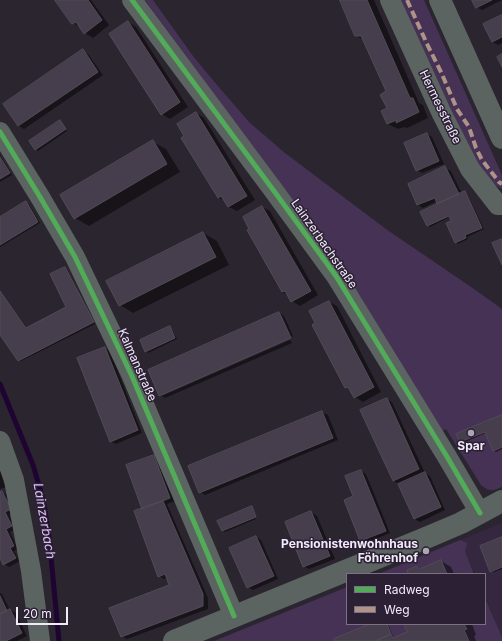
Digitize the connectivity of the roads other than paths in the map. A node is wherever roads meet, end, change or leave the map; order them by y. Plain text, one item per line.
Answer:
1 (132, 0) edge
2 (390, 0) edge
3 (440, 0) edge
4 (0, 132) edge
5 (502, 138) edge
6 (502, 205) edge
7 (0, 441) edge
8 (502, 501) edge
9 (480, 513) junction
10 (234, 616) junction
11 (40, 641) edge
12 (174, 641) edge

1 - 9 street, Lainzerbachstraße
2 - 6 street, Hermesstraße
3 - 5 street
4 - 10 street, Kalmanstraße
7 - 11 street
8 - 9 street
9 - 10 street
10 - 12 street

